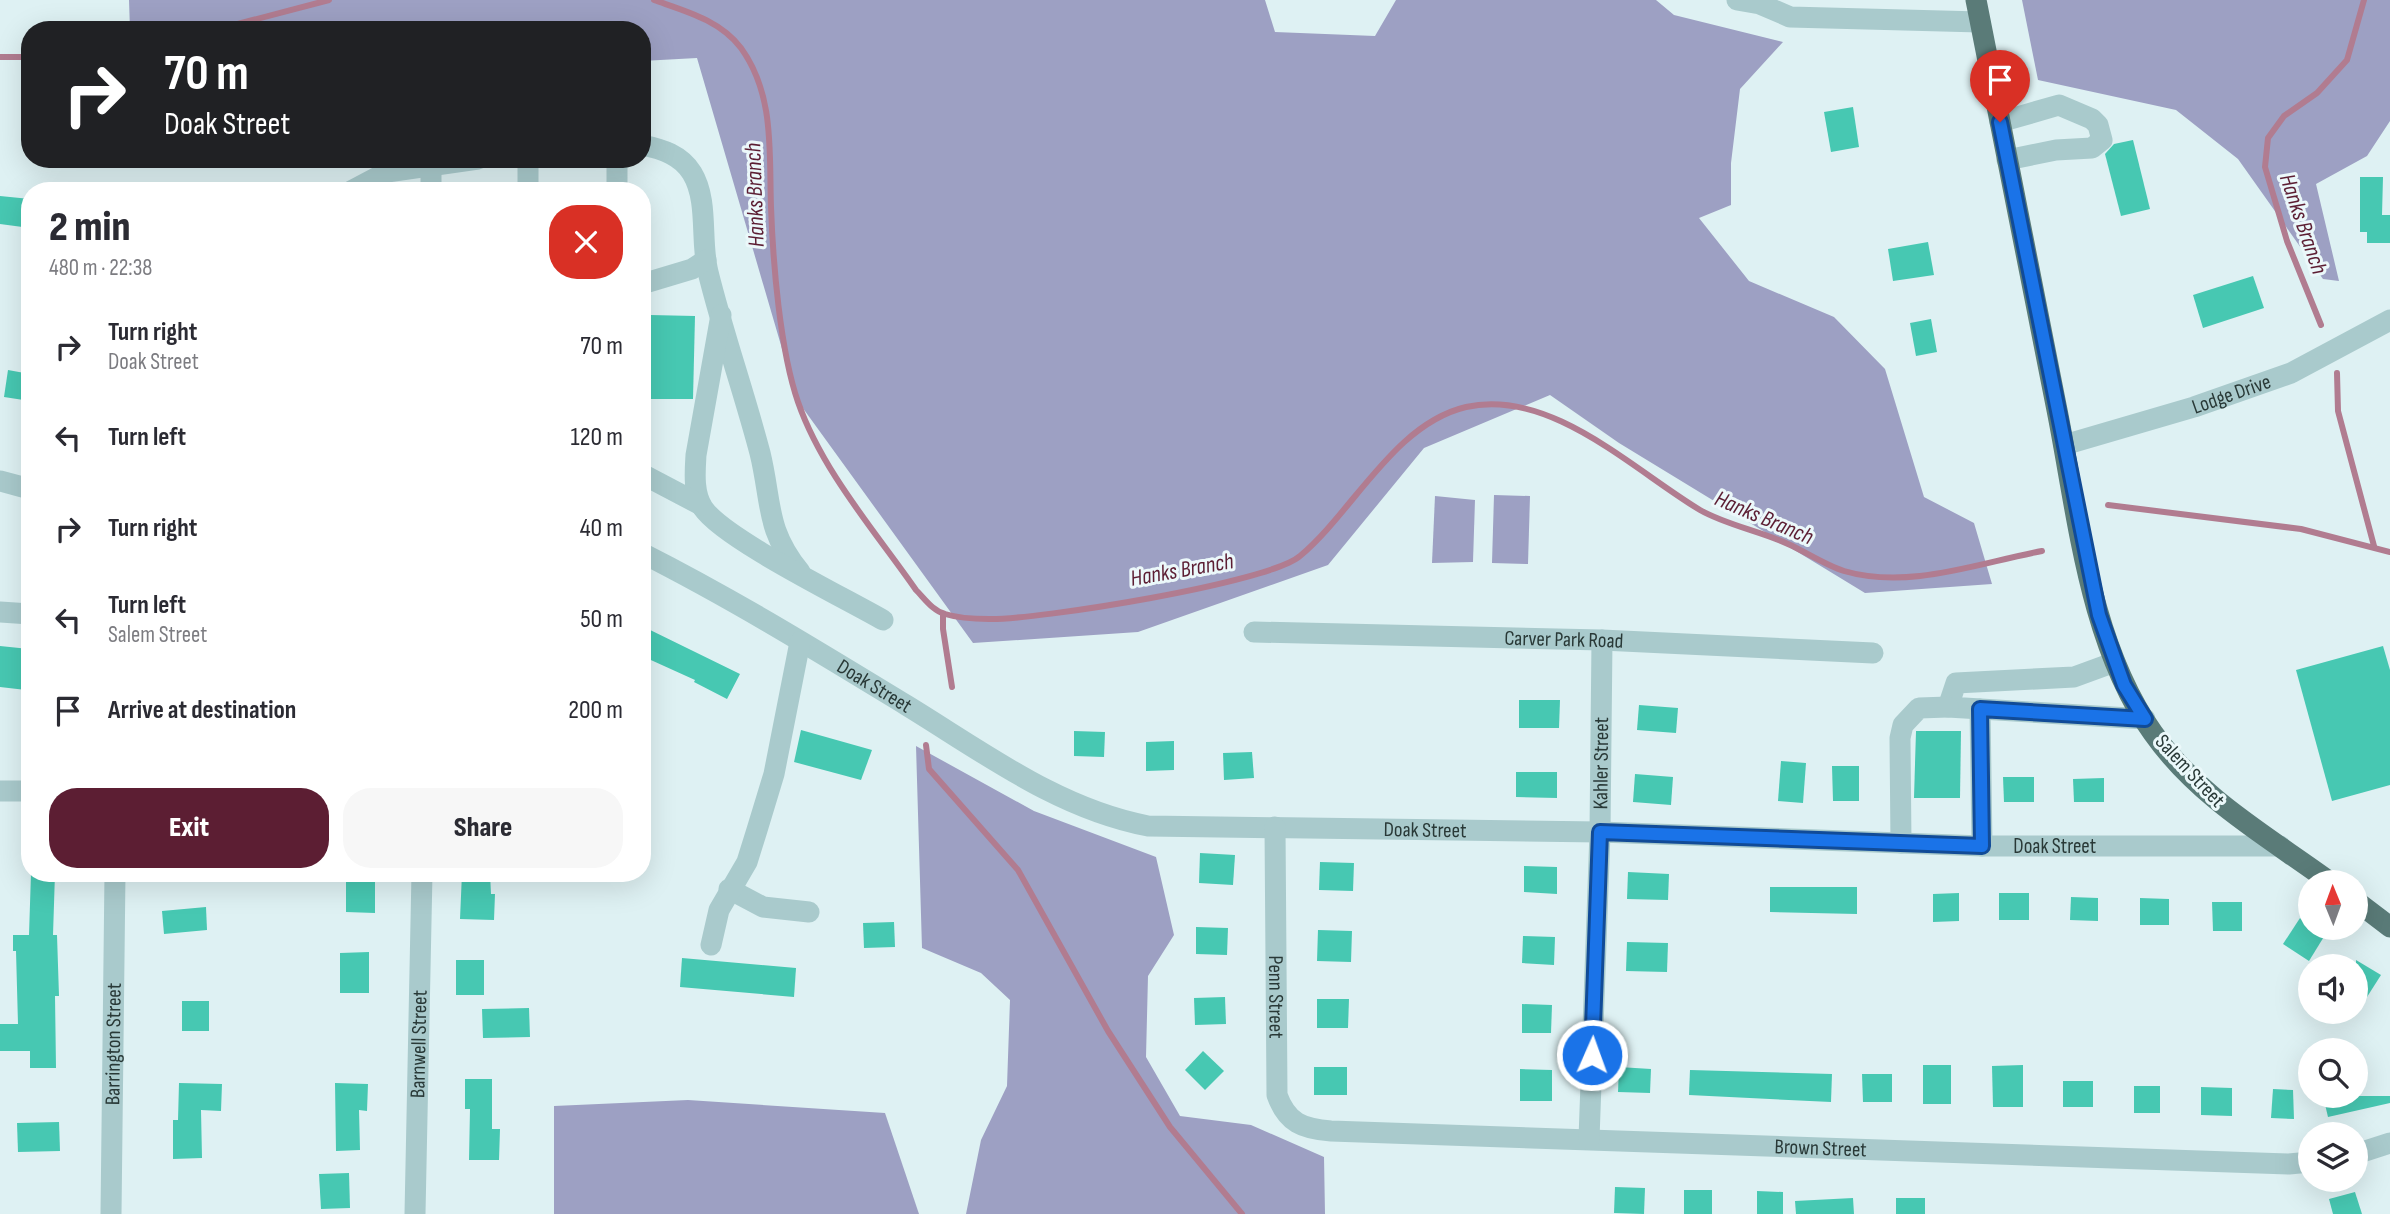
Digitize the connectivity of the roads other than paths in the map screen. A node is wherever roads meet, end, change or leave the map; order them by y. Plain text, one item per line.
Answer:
1 (1737, 0) edge
2 (1976, 0) edge
3 (1759, 2) edge
4 (1980, 22) junction
5 (2000, 122) junction
6 (651, 148) edge
7 (2007, 160) junction
8 (412, 168) edge
9 (368, 182) edge
10 (706, 260) junction
11 (651, 281) edge
12 (721, 313) junction
13 (2390, 320) edge
14 (2064, 445) junction
15 (651, 479) edge
16 (0, 481) edge
17 (21, 487) edge
18 (701, 505) junction
19 (651, 558) edge
20 (800, 572) junction
21 (0, 612) edge
22 (21, 613) edge
23 (883, 620) dead end
24 (1254, 632) dead end
25 (1602, 640) junction
26 (800, 642) junction
27 (1873, 653) dead end
28 (2115, 662) junction
29 (1948, 708) junction
30 (1983, 709) junction
31 (2145, 719) junction
32 (0, 791) edge
33 (21, 791) edge
34 (1275, 827) junction
35 (1600, 832) junction
36 (1901, 843) junction
37 (1982, 846) junction
38 (2280, 846) junction
39 (2313, 870) edge
40 (115, 882) edge
41 (422, 882) edge
42 (729, 889) junction
43 (2368, 910) edge
44 (809, 912) dead end
45 (2390, 927) edge
46 (711, 945) dead end
47 (1331, 1131) joint
48 (1589, 1139) junction
49 (2390, 1143) edge
50 (2368, 1150) edge
51 (2298, 1163) edge
52 (111, 1214) edge
53 (415, 1214) edge

1 - 3 street
2 - 4 main road, Salem Street
3 - 4 street
4 - 5 main road, Salem Street
5 - 7 main road, Salem Street
5 - 7 street
6 - 10 street
7 - 14 main road, Salem Street
8 - 9 street
10 - 11 street
10 - 12 street
12 - 18 street
12 - 20 street
13 - 14 street, Lodge Drive
14 - 28 main road, Salem Street
15 - 18 street
16 - 17 street
18 - 20 street
19 - 26 street, Doak Street
20 - 23 street
21 - 22 street
24 - 25 street, Carver Park Road
25 - 27 street, Carver Park Road
25 - 35 street, Kahler Street
26 - 34 street, Doak Street
26 - 42 street
28 - 29 street
28 - 31 main road, Salem Street
29 - 30 street
29 - 36 street
30 - 31 street
30 - 37 street
31 - 38 main road, Salem Street
32 - 33 street
34 - 35 street, Doak Street
34 - 47 street, Penn Street
35 - 36 street, Doak Street
35 - 48 street, Kahler Street
36 - 37 street, Doak Street
37 - 38 street, Doak Street
38 - 39 main road, Salem Street
40 - 52 street, Barrington Street
41 - 53 street, Barnwell Street
42 - 44 street
42 - 46 street
43 - 45 main road
47 - 48 street, Brown Street
48 - 51 street, Brown Street
49 - 50 street

